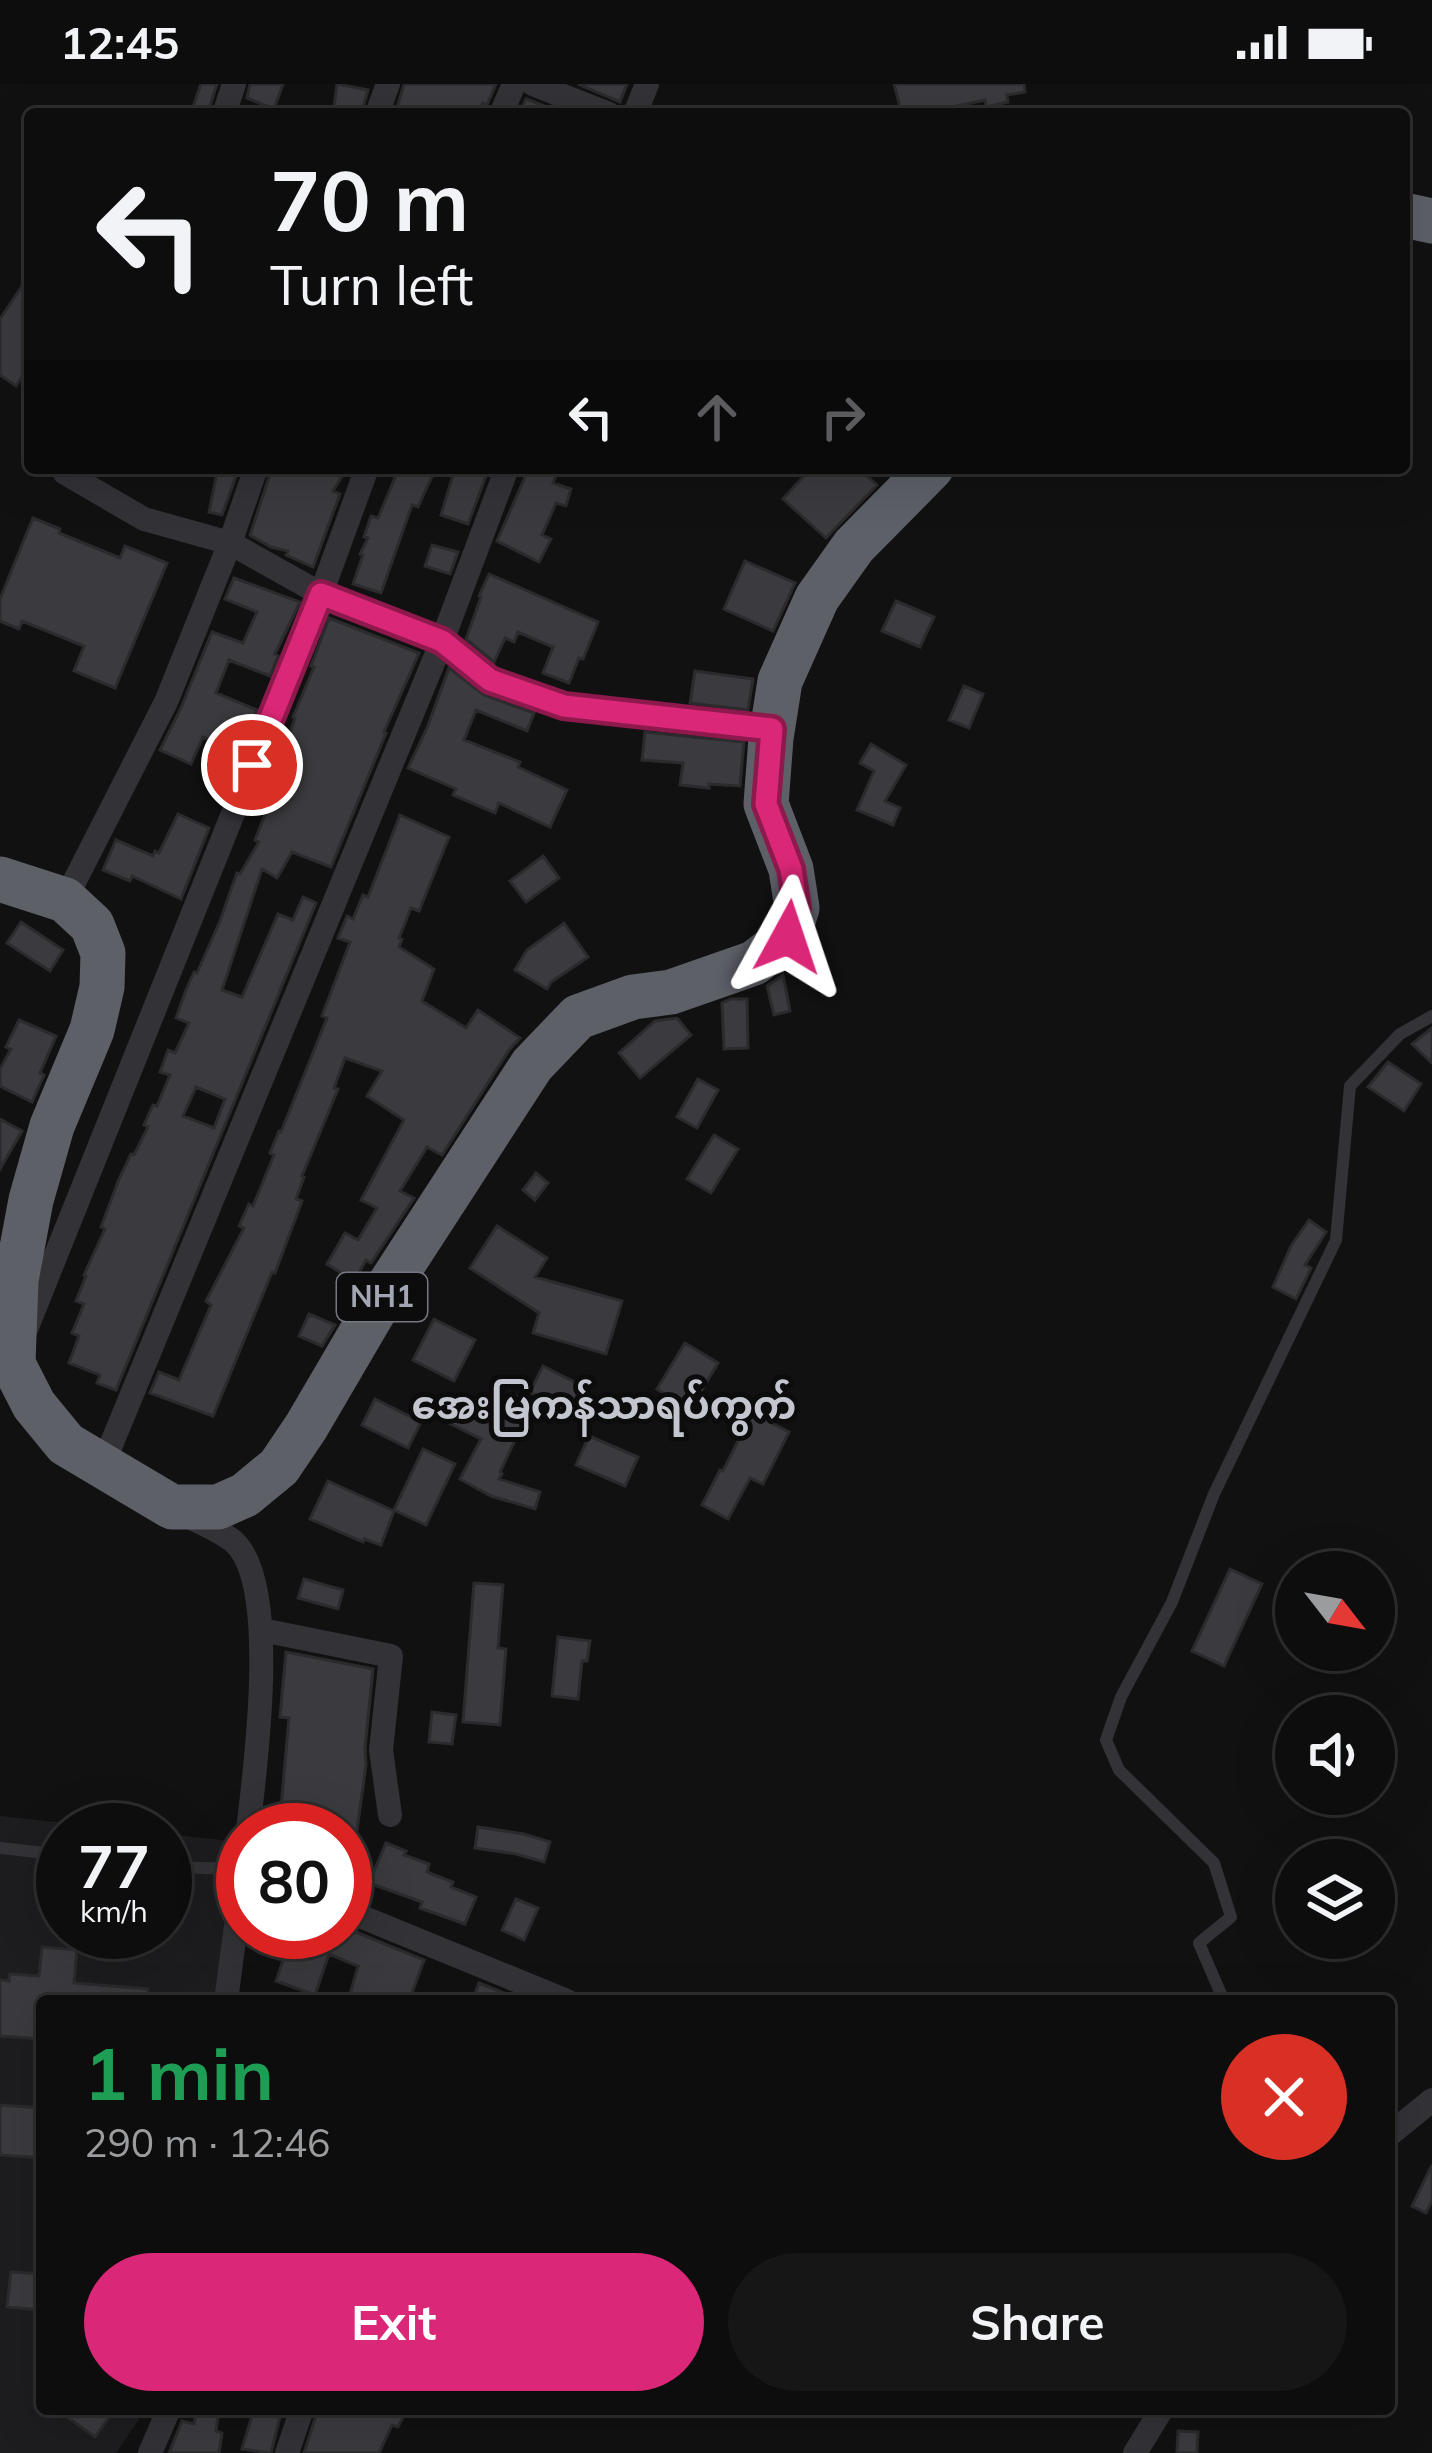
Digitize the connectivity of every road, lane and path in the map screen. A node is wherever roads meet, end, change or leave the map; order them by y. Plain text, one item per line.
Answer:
1 (532, 84) edge
2 (594, 108) edge
3 (67, 474) edge
4 (254, 474) edge
5 (365, 474) edge
6 (505, 474) edge
7 (925, 474) edge
8 (230, 543) junction
9 (321, 594) junction
10 (442, 641) junction
11 (772, 729) junction
12 (0, 879) edge
13 (65, 899) junction
14 (1432, 1016) edge
15 (6, 1373) edge
16 (102, 1467) junction
17 (172, 1507) junction
18 (262, 1630) junction
19 (250, 1803) edge
20 (390, 1815) dead end
21 (0, 1848) edge
22 (36, 1852) edge
23 (372, 1921) edge
24 (231, 1959) edge
25 (227, 1995) edge
26 (553, 1995) edge
27 (1221, 1995) edge
28 (1432, 2100) edge
29 (1395, 2129) edge
30 (166, 2415) edge
31 (300, 2415) edge
32 (1158, 2415) edge
33 (150, 2453) edge
34 (287, 2453) edge
35 (1136, 2453) edge

1 - 2 street
3 - 8 street
4 - 8 street
5 - 9 street
6 - 10 street
7 - 11 highway, NH1
8 - 9 street
8 - 13 street
9 - 10 street
9 - 15 street
10 - 11 street
10 - 16 street
11 - 17 highway, NH1
12 - 13 highway
13 - 15 highway
14 - 27 lane
15 - 16 highway
16 - 17 highway
17 - 18 street
18 - 19 street
18 - 20 street
21 - 22 lane
23 - 26 street
24 - 25 street
28 - 29 street
30 - 33 street
31 - 34 street
32 - 35 street

